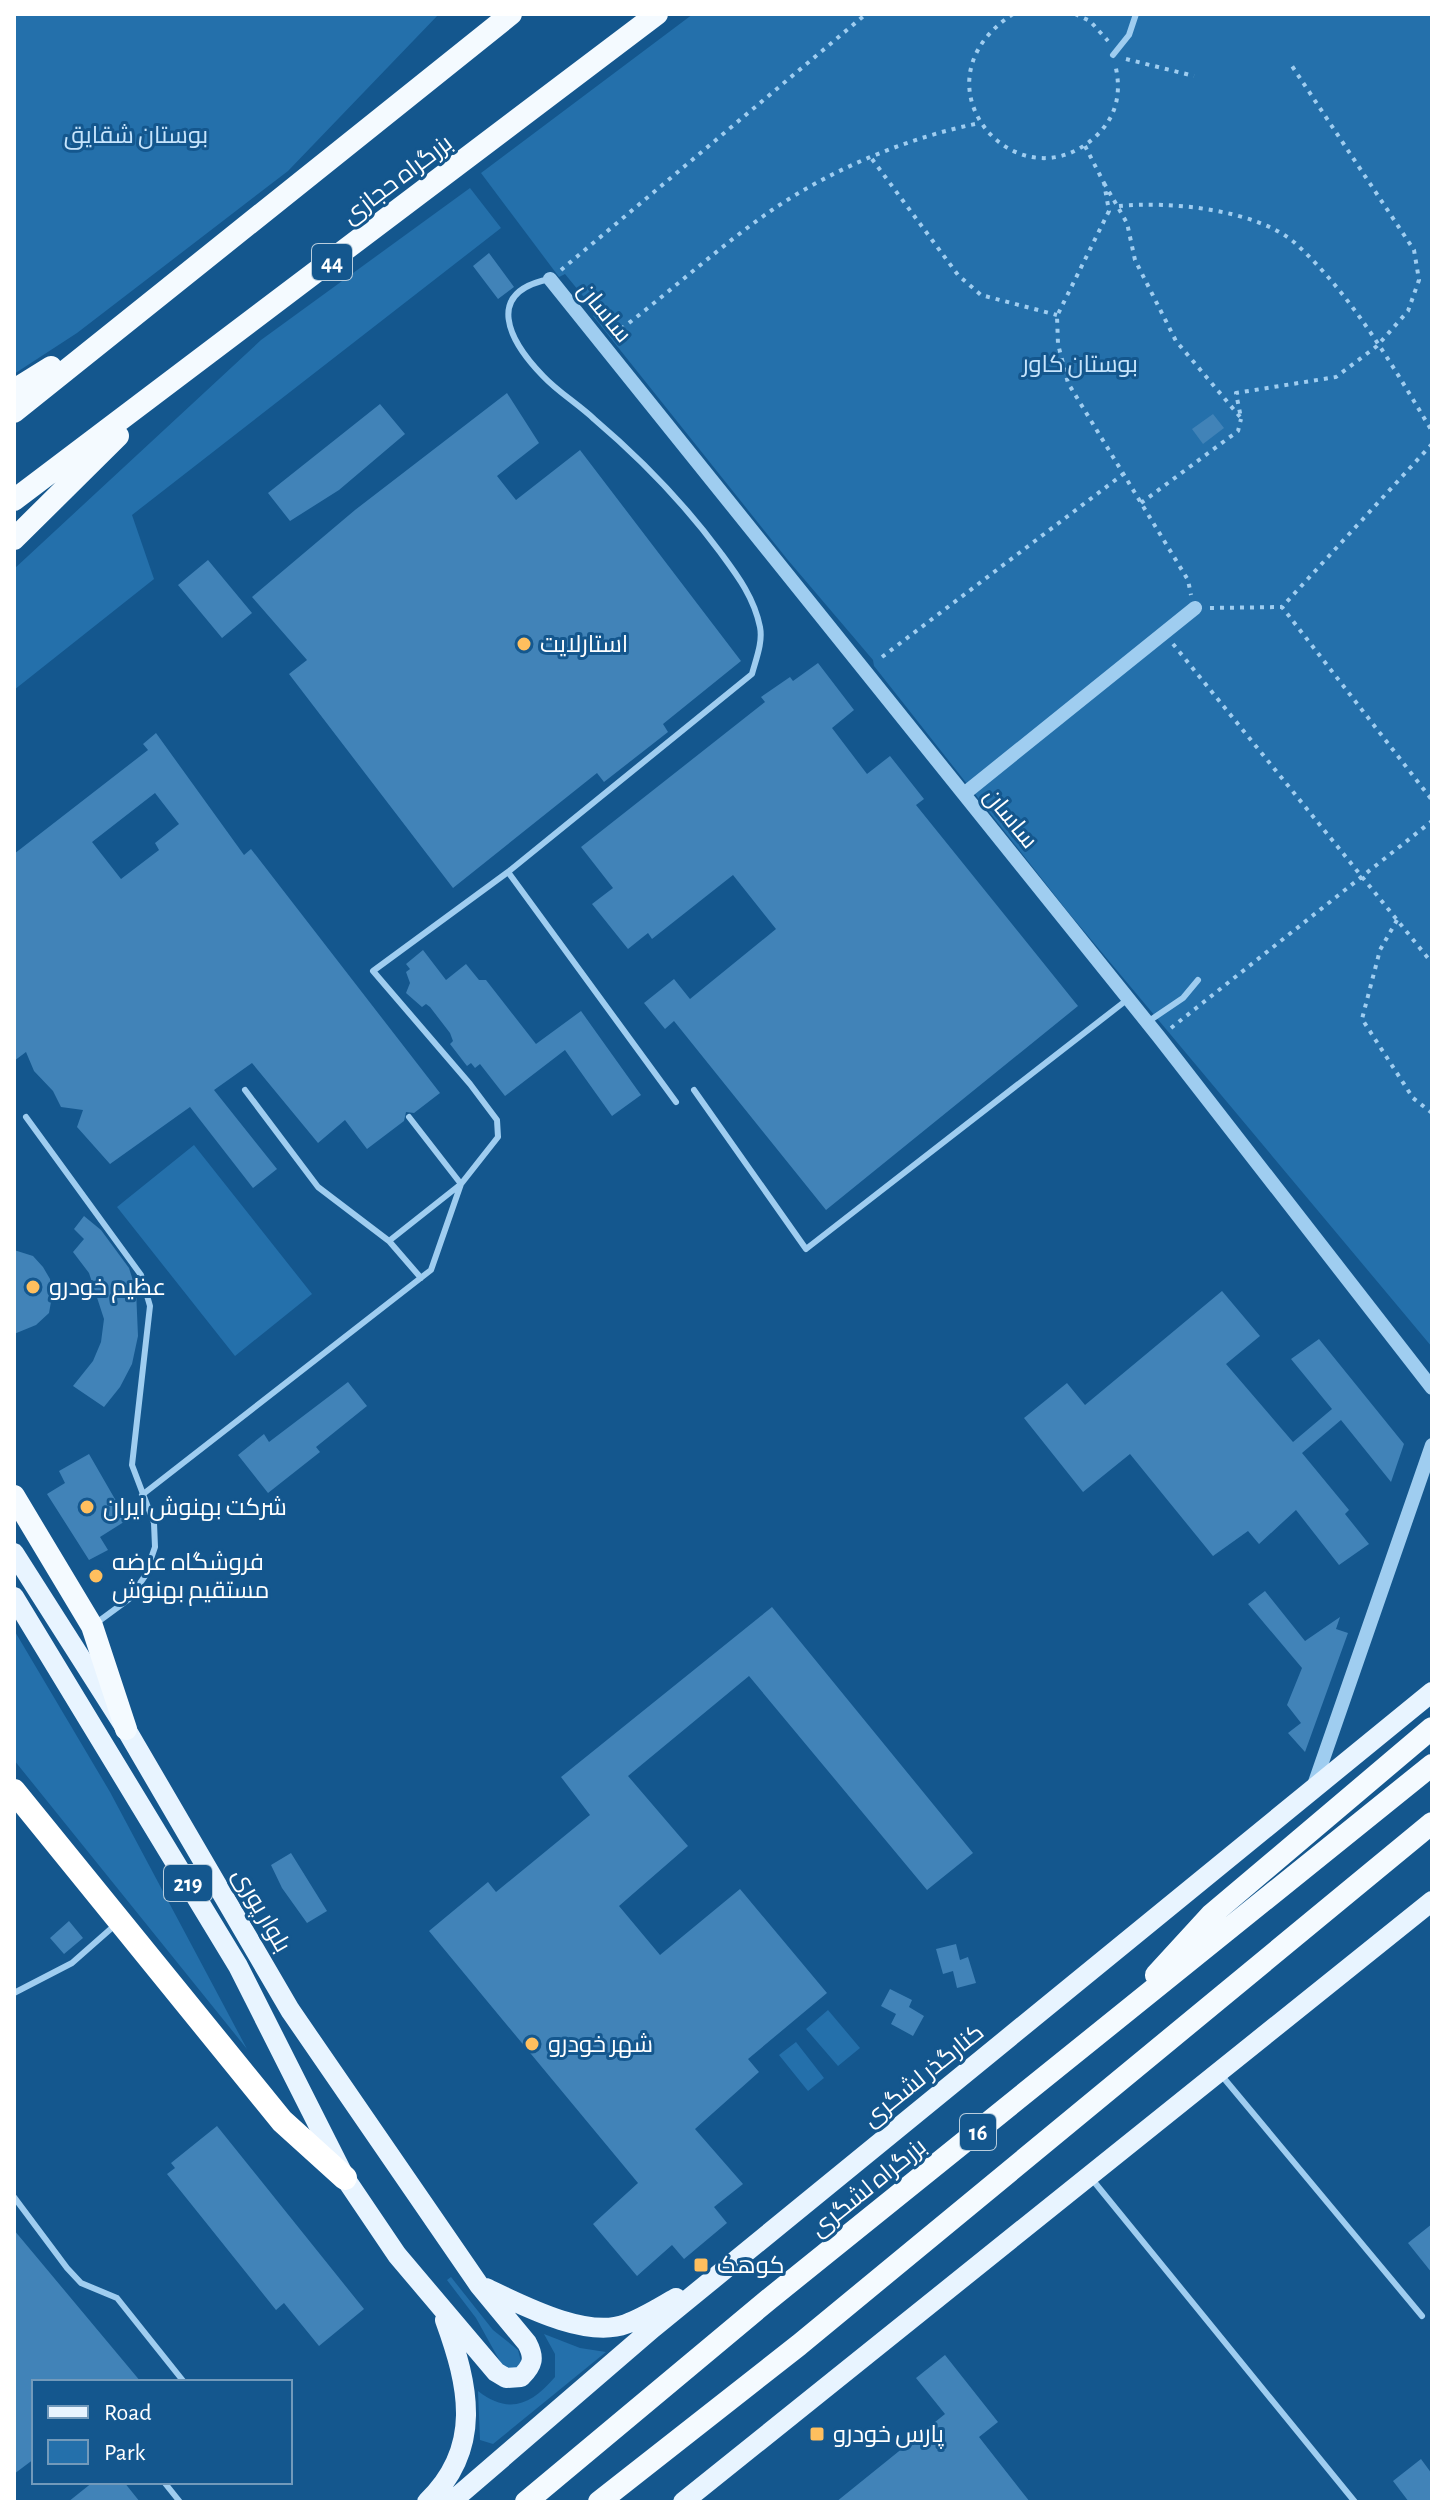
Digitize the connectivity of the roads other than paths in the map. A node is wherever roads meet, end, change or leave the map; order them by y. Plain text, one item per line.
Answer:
1 (511, 14) edge
2 (1136, 14) edge
3 (655, 17) edge
4 (1113, 55) road end
5 (550, 279) joint
6 (130, 317) junction
7 (168, 385) junction
8 (14, 390) edge
9 (14, 412) edge
10 (14, 500) edge
11 (14, 539) edge
12 (1195, 608) road end
13 (964, 794) junction
14 (508, 872) junction
15 (1198, 980) dead end
16 (1128, 999) junction
17 (1147, 1022) junction
18 (245, 1090) dead end
19 (694, 1090) dead end
20 (676, 1102) dead end
21 (26, 1117) dead end
22 (409, 1117) dead end
23 (461, 1184) junction
24 (389, 1241) junction
25 (421, 1278) junction
26 (1432, 1388) edge
27 (1432, 1445) edge
28 (142, 1495) junction
29 (14, 1496) edge
30 (14, 1553) edge
31 (14, 1597) edge
32 (92, 1626) junction
33 (1432, 1692) edge
34 (1432, 1728) edge
35 (126, 1729) junction
36 (1432, 1765) edge
37 (1312, 1790) junction
38 (14, 1791) edge
39 (1432, 1823) edge
40 (1432, 1901) edge
41 (120, 1921) junction
42 (14, 1993) edge
43 (1110, 2027) junction
44 (1219, 2073) junction
45 (345, 2178) junction
46 (1091, 2178) junction
47 (14, 2197) edge
48 (717, 2276) junction
49 (479, 2285) junction
50 (440, 2309) junction
51 (1422, 2316) dead end
52 (182, 2380) edge
53 (165, 2484) edge
54 (180, 2502) edge
55 (427, 2502) edge
56 (451, 2502) edge
57 (526, 2502) edge
58 (599, 2502) edge
59 (683, 2502) edge
60 (1355, 2502) edge

1 - 6 highway
2 - 4 lane
3 - 7 highway, بزرگراه حجازی / 44
5 - 13 street, ساسان
5 - 14 lane
6 - 8 highway
6 - 9 highway
7 - 10 highway, بزرگراه حجازی / 44
7 - 11 highway
12 - 13 street
13 - 16 street, ساسان
14 - 20 lane
14 - 23 lane
15 - 17 lane
16 - 17 street, ساسان
16 - 19 lane
17 - 26 street, ساسان
18 - 24 lane
21 - 28 lane
22 - 23 lane
23 - 24 lane
23 - 25 lane
24 - 25 lane
25 - 28 lane
27 - 37 street
28 - 32 lane
29 - 32 highway
30 - 35 main road, بلوار پوری / 219
31 - 45 main road, بلوار پوری / 219
32 - 35 highway
33 - 37 main road, کنارگذر لشگری
34 - 43 highway
35 - 49 main road, بلوار پوری / 219
36 - 43 highway, بزرگراه لشگری / 16
37 - 48 main road, کنارگذر لشگری
38 - 41 highway
39 - 58 highway, 16
40 - 44 main road
41 - 42 lane
41 - 45 highway
43 - 57 highway, بزرگراه لشگری / 16
44 - 46 main road
44 - 51 lane
45 - 50 main road, بلوار پوری / 219
46 - 59 main road
46 - 60 lane
47 - 52 lane
48 - 49 main road
48 - 56 main road, کنارگذر لشگری
49 - 50 main road, بلوار پوری
50 - 55 main road
53 - 54 lane

